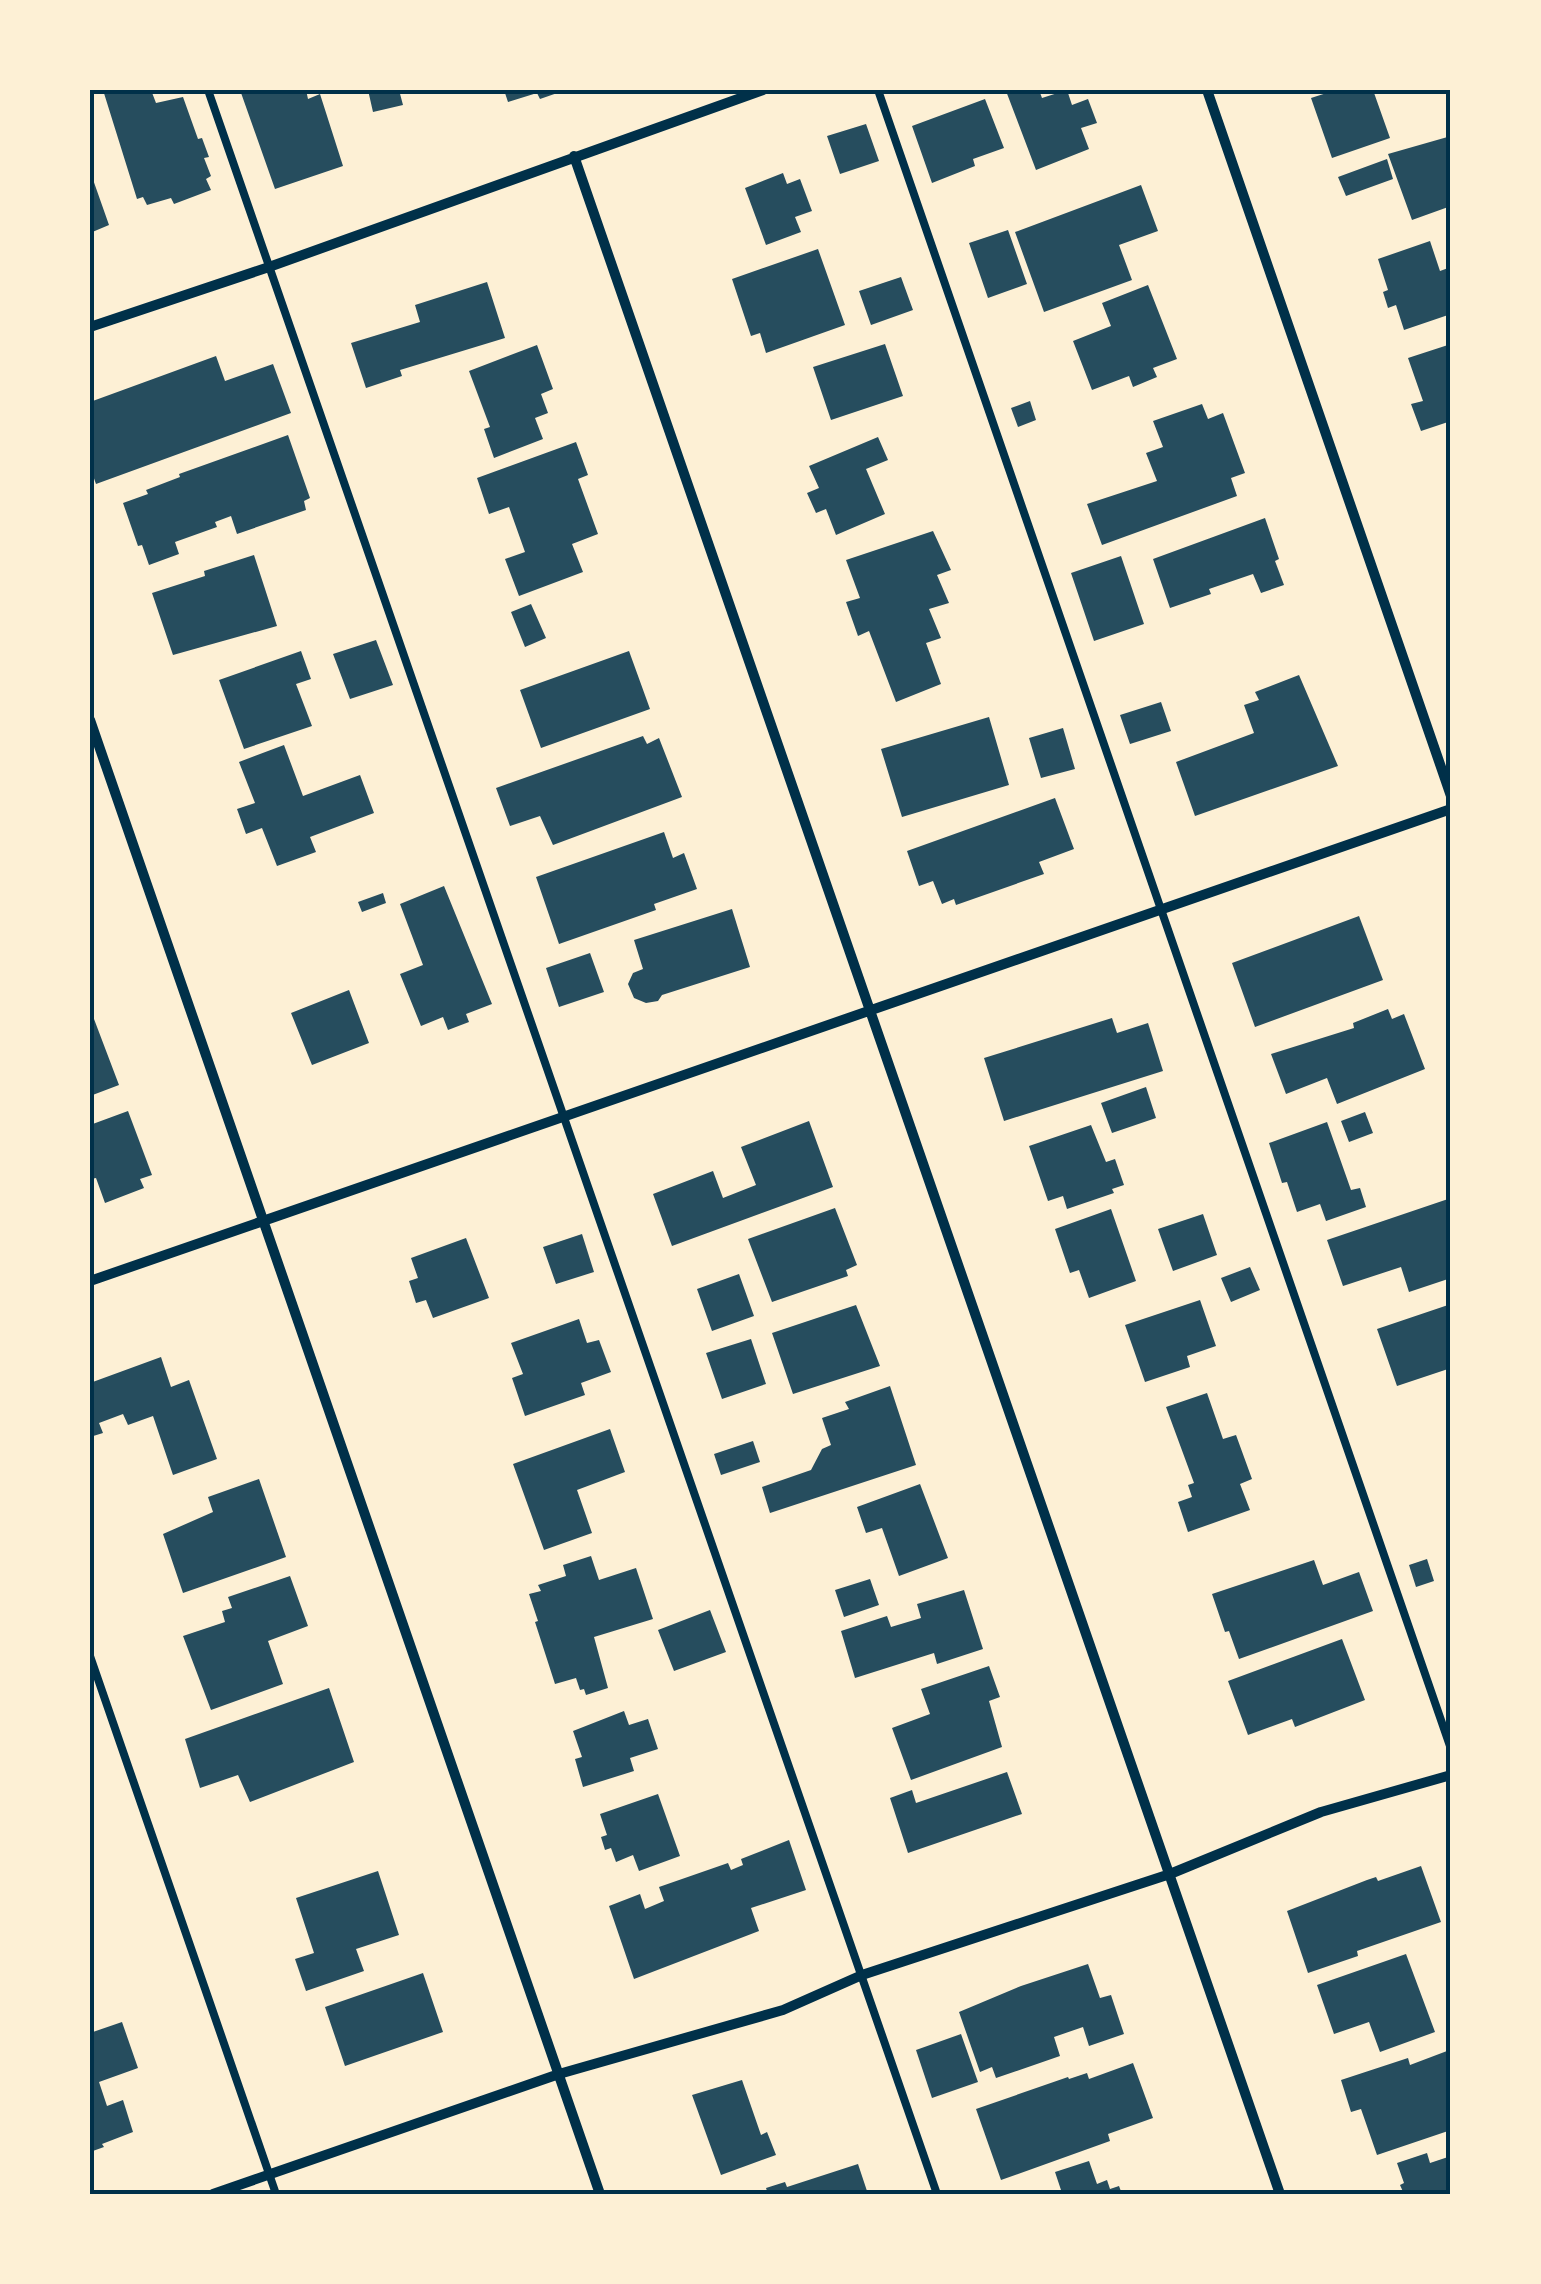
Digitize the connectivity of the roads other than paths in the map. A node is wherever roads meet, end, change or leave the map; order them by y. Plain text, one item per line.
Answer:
1 (208, 90) edge
2 (763, 90) edge
3 (878, 90) edge
4 (1207, 90) edge
5 (574, 156) junction
6 (269, 267) junction
7 (90, 327) edge
8 (90, 720) edge
9 (1451, 796) edge
10 (1451, 809) edge
11 (1162, 909) junction
12 (870, 1010) junction
13 (564, 1116) junction
14 (264, 1221) junction
15 (90, 1281) edge
16 (90, 1656) edge
17 (1451, 1749) edge
18 (1451, 1774) edge
19 (1170, 1874) junction
20 (862, 1975) junction
21 (559, 2074) junction
22 (269, 2174) junction
23 (213, 2194) edge
24 (276, 2194) edge
25 (600, 2194) edge
26 (937, 2194) edge
27 (1280, 2194) edge

1 - 6 lane
2 - 5 street
3 - 11 lane
4 - 9 street
5 - 6 street
5 - 12 street
6 - 7 street
6 - 13 lane
8 - 14 street
10 - 11 street
11 - 12 street
11 - 17 lane
12 - 13 street
12 - 19 street
13 - 14 street
13 - 20 lane
14 - 15 street
14 - 21 street
16 - 22 lane
18 - 19 street
19 - 20 street
19 - 27 street
20 - 21 street
20 - 26 lane
21 - 22 street
21 - 25 street
22 - 23 street
22 - 24 lane

